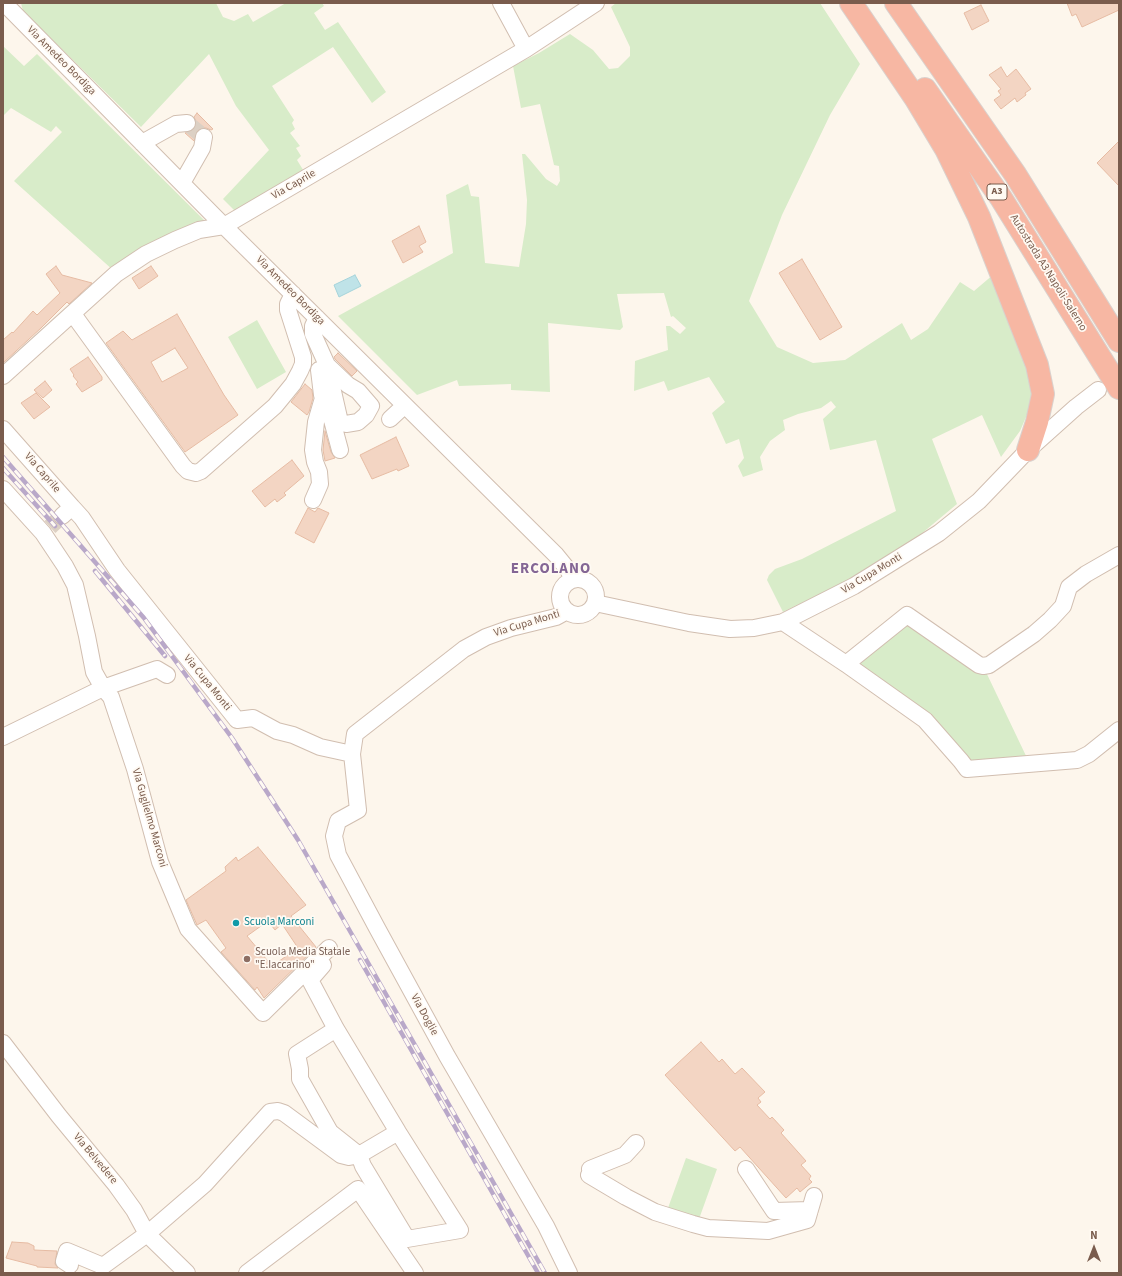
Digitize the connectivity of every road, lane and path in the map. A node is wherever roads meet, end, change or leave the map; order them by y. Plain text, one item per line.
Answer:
1 (502, 3) edge
2 (596, 3) edge
3 (851, 3) edge
4 (864, 3) edge
5 (896, 3) edge
6 (5, 5) edge
7 (526, 49) junction
8 (187, 123) dead end
9 (204, 137) dead end
10 (142, 143) junction
11 (182, 183) junction
12 (224, 226) junction
13 (296, 297) junction
14 (73, 314) junction
15 (317, 318) junction
16 (1119, 341) edge
17 (327, 364) dead end
18 (3, 376) edge
19 (1109, 389) edge
20 (323, 398) junction
21 (404, 406) junction
22 (390, 419) dead end
23 (3, 429) edge
24 (340, 450) dead end
25 (1028, 450) junction
26 (3, 489) edge
27 (313, 500) dead end
28 (67, 512) joint
29 (1119, 555) edge
30 (572, 580) junction
31 (595, 603) junction
32 (567, 611) junction
33 (783, 622) junction
34 (846, 664) junction
35 (167, 675) dead end
36 (103, 688) junction
37 (1119, 730) edge
38 (3, 737) edge
39 (352, 754) junction
40 (336, 1029) junction
41 (3, 1043) edge
42 (398, 1132) junction
43 (636, 1143) dead end
44 (359, 1155) junction
45 (746, 1169) dead end
46 (146, 1234) junction
47 (70, 1265) dead end
48 (187, 1273) edge
49 (248, 1273) edge
50 (415, 1273) edge
51 (569, 1273) edge

1 - 7 street
2 - 7 street, Via Caprile
3 - 25 highway
4 - 19 highway, Autostrada A3 Napoli-Salerno / A3
5 - 16 highway, A3
6 - 10 street, Via Amedeo Bordiga
7 - 12 street, Via Caprile
8 - 10 street
9 - 11 street
10 - 11 street, Via Amedeo Bordiga
11 - 12 street, Via Amedeo Bordiga
12 - 13 street, Via Amedeo Bordiga
12 - 14 street, Via Caprile
13 - 14 street
13 - 15 street, Via Amedeo Bordiga
13 - 20 street
14 - 18 street, Via Caprile
15 - 17 street
15 - 21 street, Via Amedeo Bordiga
19 - 25 street, Via Cupa Monti
20 - 24 street
20 - 27 street
21 - 22 street
21 - 30 street, Via Amedeo Bordiga
23 - 28 street, Via Caprile
25 - 33 street, Via Cupa Monti
26 - 36 street
28 - 39 street, Via Cupa Monti
29 - 34 street
30 - 31 street
30 - 32 street
31 - 32 street
31 - 33 street, Via Cupa Monti
32 - 39 street, Via Cupa Monti
33 - 34 street
34 - 37 street
35 - 36 street
36 - 38 street
36 - 40 street, Via Guglielmo Marconi
39 - 51 street, Via Doglie
40 - 42 street
40 - 44 street
41 - 46 street, Via Belvedere
42 - 44 street
42 - 44 street
43 - 45 street
44 - 46 street
46 - 47 street
46 - 48 street, Via Belvedere
49 - 50 street

